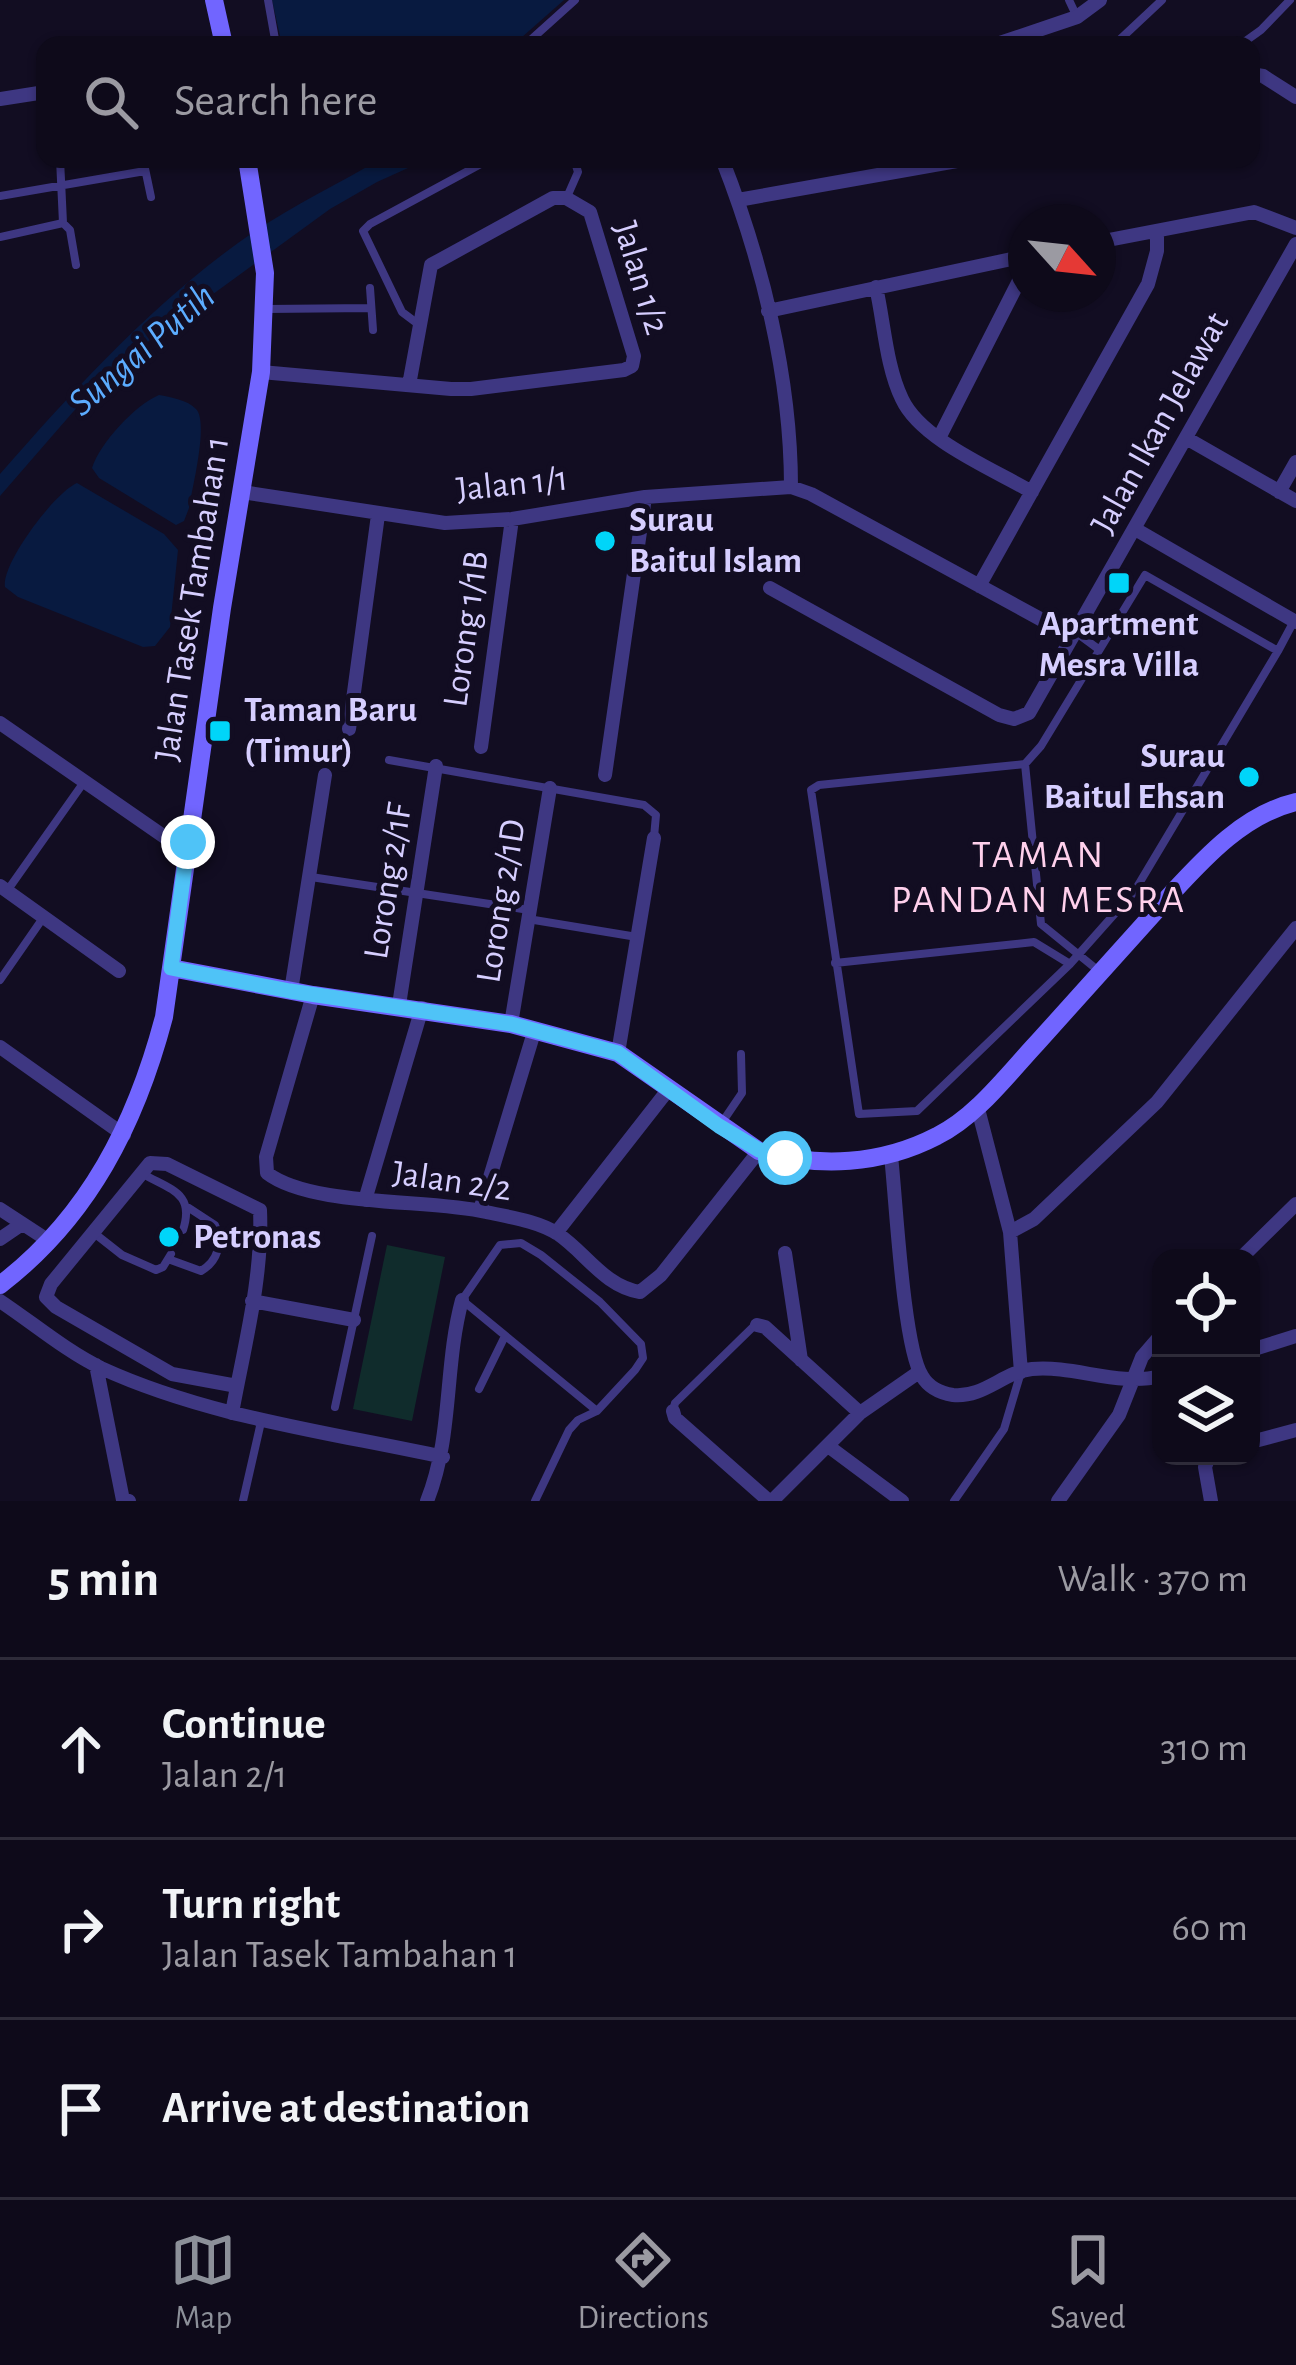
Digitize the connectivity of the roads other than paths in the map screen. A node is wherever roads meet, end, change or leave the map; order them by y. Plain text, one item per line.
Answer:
1 (214, 0) edge
2 (268, 0) edge
3 (575, 0) edge
4 (1069, 0) edge
5 (1100, 0) edge
6 (1162, 0) edge
7 (1291, 0) edge
8 (1077, 16) junction
9 (222, 36) edge
10 (274, 36) edge
11 (535, 36) edge
12 (1020, 36) edge
13 (1124, 36) edge
14 (1250, 36) edge
15 (1260, 76) edge
16 (36, 93) edge
17 (1296, 97) edge
18 (0, 99) edge
19 (60, 168) edge
20 (144, 168) edge
21 (249, 168) edge
22 (473, 168) edge
23 (577, 168) edge
24 (726, 168) edge
25 (918, 168) edge
26 (145, 171) junction
27 (60, 187) junction
28 (0, 196) edge
29 (151, 197) dead end
30 (566, 198) junction
31 (738, 200) junction
32 (63, 223) junction
33 (1296, 228) edge
34 (1156, 231) junction
35 (0, 237) edge
36 (1116, 239) edge
37 (1296, 244) edge
38 (1008, 259) edge
39 (76, 265) dead end
40 (876, 287) junction
41 (370, 288) dead end
42 (1008, 302) edge
43 (371, 308) junction
44 (265, 309) junction
45 (768, 310) junction
46 (418, 324) junction
47 (373, 330) dead end
48 (261, 371) junction
49 (409, 385) junction
50 (939, 438) junction
51 (1186, 438) junction
52 (1296, 462) edge
53 (790, 487) junction
54 (242, 492) junction
55 (1032, 492) junction
56 (1279, 492) junction
57 (645, 497) junction
58 (1296, 501) edge
59 (378, 515) junction
60 (512, 519) junction
61 (1135, 529) junction
62 (979, 586) junction
63 (770, 588) dead end
64 (1295, 622) edge
65 (1074, 630) junction
66 (1097, 648) junction
67 (1277, 651) junction
68 (0, 724) edge
69 (349, 729) dead end
70 (481, 747) dead end
71 (388, 760) dead end
72 (1025, 764) junction
73 (436, 766) junction
74 (325, 775) dead end
75 (604, 776) dead end
76 (85, 781) junction
77 (550, 788) junction
78 (1296, 802) edge
79 (653, 838) joint
80 (188, 842) junction
81 (309, 877) junction
82 (4, 888) edge
83 (417, 893) junction
84 (528, 914) junction
85 (44, 917) junction
86 (1296, 928) edge
87 (639, 937) junction
88 (1079, 954) junction
89 (835, 963) junction
90 (1070, 964) junction
91 (171, 968) junction
92 (119, 971) dead end
93 (1100, 972) junction
94 (0, 980) edge
95 (290, 991) junction
96 (313, 995) junction
97 (399, 1005) junction
98 (422, 1008) junction
99 (511, 1024) junction
100 (535, 1029) junction
101 (0, 1047) edge
102 (618, 1053) junction
103 (741, 1054) dead end
104 (668, 1090) junction
105 (976, 1105) junction
106 (719, 1126) junction
107 (124, 1135) junction
108 (759, 1150) junction
109 (891, 1156) junction
110 (142, 1173) junction
111 (90, 1192) junction
112 (365, 1200) junction
113 (1296, 1204) edge
114 (189, 1208) junction
115 (0, 1209) edge
116 (114, 1209) junction
117 (480, 1210) junction
118 (22, 1224) junction
119 (183, 1230) dead end
120 (556, 1232) junction
121 (1010, 1232) junction
122 (94, 1233) junction
123 (372, 1236) dead end
124 (0, 1239) edge
125 (49, 1241) junction
126 (1249, 1249) edge
127 (785, 1253) dead end
128 (0, 1285) edge
129 (462, 1300) junction
130 (0, 1301) edge
131 (253, 1301) junction
132 (353, 1319) junction
133 (757, 1325) joint
134 (506, 1336) junction
135 (1296, 1336) edge
136 (1152, 1345) edge
137 (1260, 1347) edge
138 (801, 1360) junction
139 (95, 1365) junction
140 (919, 1372) junction
141 (1021, 1372) junction
142 (1152, 1377) edge
143 (1132, 1380) junction
144 (237, 1386) junction
145 (479, 1389) dead end
146 (335, 1407) dead end
147 (597, 1411) junction
148 (673, 1411) joint
149 (232, 1413) junction
150 (860, 1413) junction
151 (262, 1420) junction
152 (1296, 1430) edge
153 (1260, 1440) edge
154 (828, 1446) junction
155 (443, 1456) junction
156 (1206, 1465) edge
157 (126, 1500) edge
158 (111, 1501) edge
159 (242, 1501) edge
160 (427, 1501) edge
161 (535, 1501) edge
162 (771, 1501) edge
163 (902, 1501) edge
164 (955, 1501) edge
165 (1058, 1501) edge
166 (1211, 1501) edge

1 - 9 street
2 - 10 lane
3 - 11 lane
4 - 8 lane
5 - 8 street
6 - 13 lane
7 - 14 lane
8 - 12 street
15 - 17 street
16 - 18 street
19 - 27 lane
20 - 26 lane
21 - 44 street, Jalan Tasek Tambahan 1
22 - 46 lane
23 - 30 lane
24 - 31 street
25 - 31 street
26 - 27 lane
26 - 29 lane
27 - 28 lane
27 - 32 lane
30 - 46 street, Jalan 1/2
30 - 49 street, Jalan 1/2
31 - 45 street
32 - 35 lane
32 - 39 lane
33 - 34 street
34 - 36 street
34 - 55 street
37 - 51 street, Jalan Ikan Jelawat
38 - 40 street
40 - 45 street
40 - 50 street
41 - 43 lane
42 - 50 street
43 - 44 lane
43 - 47 lane
44 - 48 street, Jalan Tasek Tambahan 1
45 - 53 street
46 - 49 street, Jalan 1/2
48 - 49 street, Jalan 1/2
48 - 54 street, Jalan Tasek Tambahan 1
50 - 55 street
51 - 56 street
51 - 61 street, Jalan Ikan Jelawat
52 - 56 street
53 - 57 street, Jalan 1/1
53 - 62 street
54 - 59 street, Jalan 1/1
54 - 80 street, Jalan Tasek Tambahan 1
55 - 62 street
56 - 58 street
57 - 60 street, Jalan 1/1
57 - 75 street
59 - 60 street, Jalan 1/1
59 - 69 street
60 - 70 street, Lorong 1/1B
61 - 64 street
61 - 65 street, Jalan Ikan Jelawat
62 - 65 street
63 - 65 street, Jalan Ikan Jelawat
64 - 67 lane
65 - 66 lane
66 - 67 lane
66 - 72 lane
67 - 88 lane
68 - 76 street
71 - 73 lane
72 - 88 lane
72 - 89 lane
73 - 77 lane
73 - 83 street, Lorong 2/1F
74 - 81 street
76 - 80 street
76 - 82 lane
77 - 79 lane
77 - 84 street, Lorong 2/1D
78 - 93 street
79 - 87 street
80 - 91 street, Jalan Tasek Tambahan 1
81 - 83 lane
81 - 95 street
82 - 85 street
83 - 84 lane
83 - 97 street, Lorong 2/1F
84 - 87 lane
84 - 99 street, Lorong 2/1D
85 - 92 street
85 - 94 lane
86 - 121 street
87 - 102 street
88 - 90 lane
88 - 93 lane
89 - 90 lane
89 - 90 lane
91 - 95 street
91 - 107 street, Jalan Tasek Tambahan 1
93 - 105 street
95 - 96 street
96 - 97 street
96 - 112 street, Jalan 2/2
97 - 98 street
98 - 99 street
98 - 112 street
99 - 100 street
100 - 102 street
100 - 117 street
101 - 107 street
102 - 104 street
103 - 106 lane
104 - 106 street
104 - 120 street
105 - 109 street
105 - 121 street
106 - 108 street
107 - 111 street, Jalan Tasek Tambahan 1
108 - 109 street
108 - 120 street, Jalan 2/2
109 - 140 street
110 - 114 lane
110 - 116 street
110 - 131 street
111 - 116 street
111 - 125 street, Jalan Tasek Tambahan 1
112 - 117 street, Jalan 2/2
113 - 126 street
114 - 119 lane
114 - 122 lane
115 - 118 street
116 - 122 street
117 - 120 street, Jalan 2/2
118 - 124 street
118 - 125 street
121 - 141 street
122 - 144 street
123 - 132 lane
125 - 128 street, Jalan Tasek Tambahan 1
127 - 138 street
129 - 134 lane
129 - 147 lane
129 - 155 street
130 - 139 street
131 - 132 street
131 - 144 street
132 - 146 lane
133 - 138 street
133 - 148 lane
134 - 145 lane
134 - 147 lane
135 - 137 street
136 - 143 street
138 - 150 street
139 - 149 street
139 - 157 street
140 - 141 street
140 - 150 street
141 - 143 street
141 - 164 lane
142 - 143 street
143 - 165 street
144 - 149 street
147 - 161 lane
148 - 162 street
149 - 151 street
150 - 154 street
151 - 155 street
151 - 159 lane
152 - 153 street
154 - 162 street
154 - 163 street
155 - 160 street
156 - 166 street
157 - 158 street

